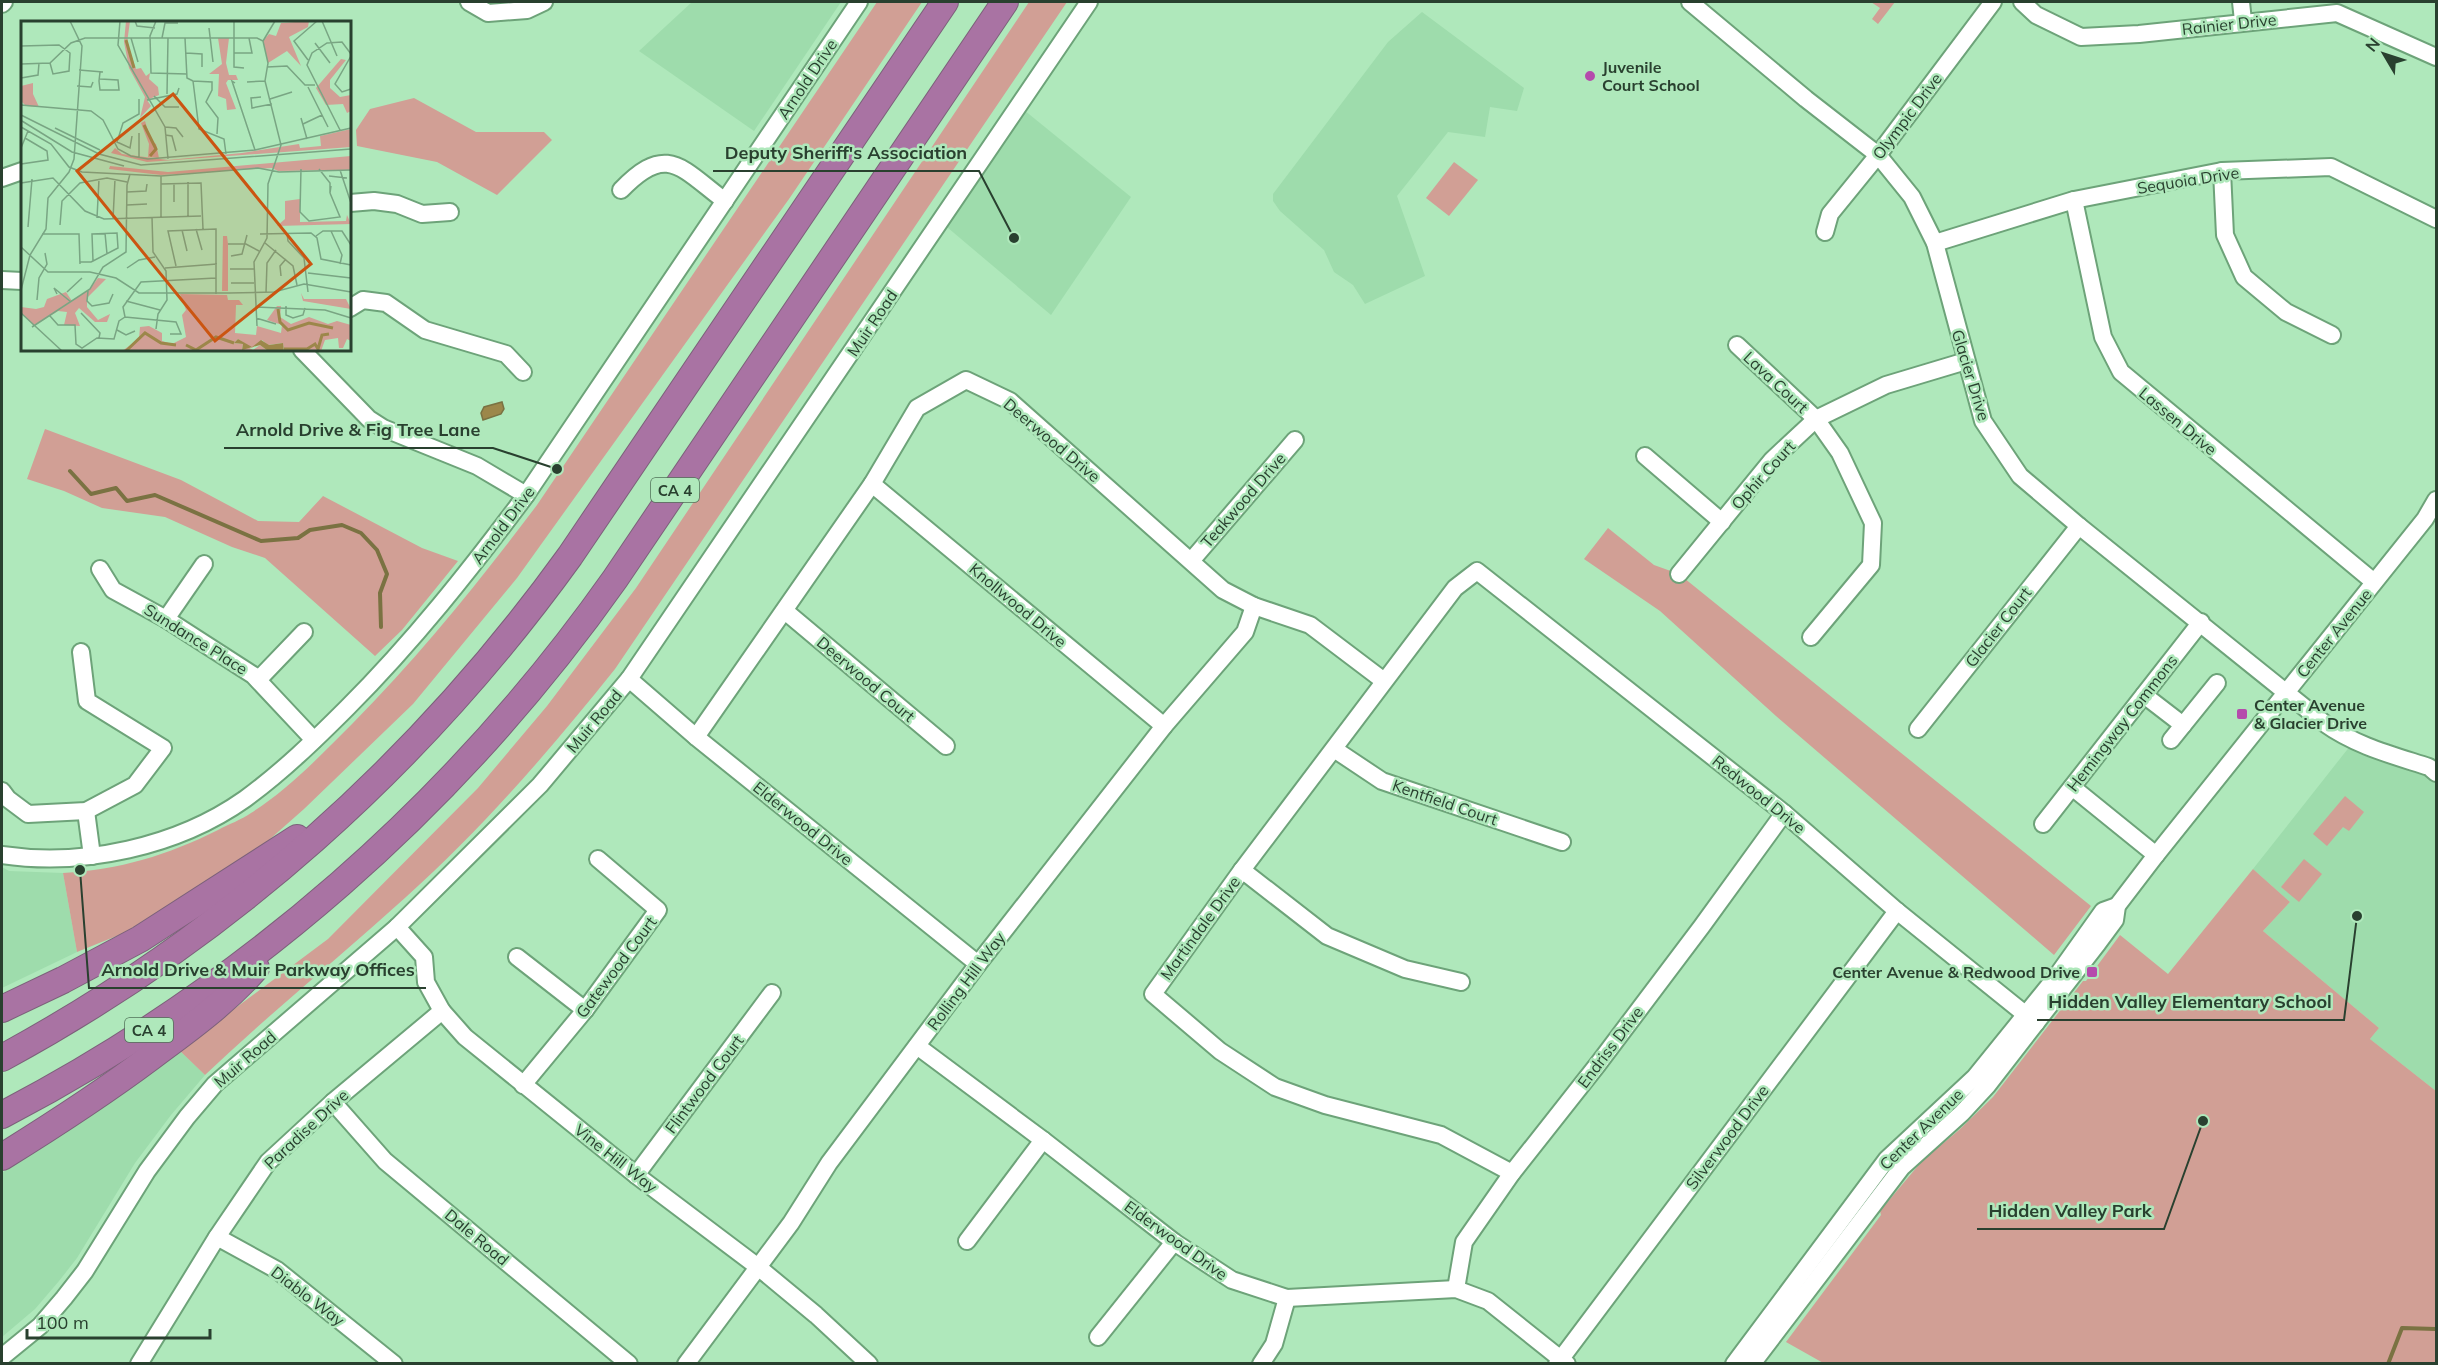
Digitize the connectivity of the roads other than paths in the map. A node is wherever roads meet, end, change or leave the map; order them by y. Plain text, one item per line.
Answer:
1 (469, 2) edge
2 (544, 2) edge
3 (859, 2) edge
4 (945, 2) edge
5 (1005, 2) edge
6 (1089, 2) edge
7 (1690, 2) edge
8 (1993, 2) edge
9 (2022, 2) edge
10 (2241, 2) edge
11 (2243, 21) junction
12 (2436, 57) edge
13 (1878, 155) junction
14 (21, 171) edge
15 (2222, 171) junction
16 (2, 178) edge
17 (621, 190) dead end
18 (2074, 200) junction
19 (725, 201) junction
20 (351, 203) edge
21 (450, 212) dead end
22 (2436, 219) edge
23 (1825, 231) dead end
24 (1935, 243) junction
25 (2, 280) edge
26 (21, 281) edge
27 (351, 307) edge
28 (2332, 335) dead end
29 (1737, 345) dead end
30 (305, 351) edge
31 (1966, 361) junction
32 (523, 372) dead end
33 (1816, 419) junction
34 (1295, 440) dead end
35 (1645, 456) dead end
36 (872, 484) junction
37 (526, 495) junction
38 (2436, 500) edge
39 (1722, 522) junction
40 (2079, 526) junction
41 (1191, 561) junction
42 (204, 564) dead end
43 (100, 569) dead end
44 (1477, 572) joint
45 (1679, 574) dead end
46 (2374, 582) junction
47 (1254, 606) junction
48 (785, 611) junction
49 (166, 619) junction
50 (2201, 622) junction
51 (304, 632) dead end
52 (1811, 637) dead end
53 (81, 652) dead end
54 (629, 679) junction
55 (258, 680) junction
56 (1384, 681) junction
57 (2217, 683) dead end
58 (2286, 692) junction
59 (2145, 695) junction
60 (2183, 725) junction
61 (1164, 726) junction
62 (1918, 729) dead end
63 (696, 737) junction
64 (314, 740) junction
65 (2171, 740) dead end
66 (946, 746) dead end
67 (1334, 749) junction
68 (2434, 766) edge
69 (2073, 787) junction
70 (2, 790) edge
71 (86, 811) junction
72 (1784, 813) junction
73 (341, 817) junction
74 (2043, 824) dead end
75 (1562, 842) dead end
76 (2, 855) edge
77 (2156, 855) junction
78 (92, 856) junction
79 (598, 858) dead end
80 (1242, 870) junction
81 (1897, 911) junction
82 (397, 927) junction
83 (286, 930) junction
84 (517, 957) dead end
85 (978, 964) junction
86 (1461, 982) dead end
87 (772, 993) dead end
88 (2, 1009) edge
89 (585, 1010) junction
90 (442, 1011) junction
91 (2031, 1019) junction
92 (917, 1046) junction
93 (2, 1058) edge
94 (524, 1085) junction
95 (333, 1102) junction
96 (2, 1115) edge
97 (1043, 1140) junction
98 (2, 1157) edge
99 (1512, 1173) junction
100 (636, 1175) junction
101 (218, 1237) junction
102 (967, 1241) dead end
103 (1174, 1242) junction
104 (758, 1267) junction
105 (1456, 1289) junction
106 (1287, 1298) junction
107 (1098, 1337) dead end
108 (2, 1357) edge
109 (387, 1361) edge
110 (1561, 1362) edge
111 (139, 1364) edge
112 (629, 1364) edge
113 (686, 1364) edge
114 (869, 1364) edge
115 (1261, 1364) edge
116 (1734, 1364) edge
117 (1752, 1364) edge

1 - 2 street
3 - 19 street, Arnold Drive
4 - 73 highway, CA 4
5 - 83 highway, CA 4
6 - 54 street, Muir Road
7 - 13 street, Glacier Drive
8 - 13 street, Olympic Drive
9 - 11 street, Rainier Drive
10 - 11 street
11 - 12 street, Rainier Drive
13 - 23 street, Olympic Drive
13 - 24 street, Glacier Drive
14 - 16 street
15 - 18 street, Sequoia Drive
15 - 22 street, Sequoia Drive
15 - 28 street
17 - 19 street
18 - 24 street, Sequoia Drive
18 - 46 street, Lassen Drive
19 - 37 street, Arnold Drive
20 - 21 street
24 - 31 street, Glacier Drive
25 - 26 street
27 - 32 street
29 - 33 street, Lava Court
30 - 37 street
31 - 33 street, Ophir Court
31 - 40 street, Glacier Drive
33 - 39 street, Ophir Court
33 - 52 street, Lava Court
34 - 41 street, Teakwood Drive
35 - 39 street
36 - 41 street, Deerwood Drive
36 - 48 street, Deerwood Drive
36 - 61 street, Knollwood Drive
37 - 64 street, Arnold Drive
38 - 46 street, Center Avenue
39 - 45 street, Ophir Court
40 - 50 street, Glacier Drive
40 - 62 street, Glacier Court
41 - 47 street, Deerwood Drive
42 - 49 street
43 - 49 street, Sundance Place
44 - 56 street, Martindale Drive
44 - 72 street, Redwood Drive
46 - 58 street, Center Avenue
47 - 56 street, Deerwood Drive
47 - 61 street, Rolling Hill Way
48 - 63 street, Deerwood Drive
48 - 66 street, Deerwood Court
49 - 55 street, Sundance Place
50 - 58 street, Glacier Drive
50 - 59 street, Hemingway Commons
51 - 55 street
53 - 71 street
54 - 63 street, Elderwood Drive
54 - 82 street, Muir Road
55 - 64 street, Sundance Place
56 - 67 street, Martindale Drive
57 - 60 street
58 - 68 street, Glacier Drive
58 - 77 street, Center Avenue
59 - 60 street
59 - 69 street, Hemingway Commons
60 - 65 street
61 - 85 street, Rolling Hill Way
63 - 85 street, Elderwood Drive
64 - 78 street, Arnold Drive
67 - 75 street, Kentfield Court
67 - 80 street, Martindale Drive
69 - 74 street, Hemingway Commons
69 - 77 street
70 - 71 street
71 - 78 street
72 - 81 street, Redwood Drive
72 - 99 street, Endriss Drive
73 - 88 highway
73 - 93 highway, CA 4
76 - 78 street, Arnold Drive
77 - 91 street, Center Avenue
79 - 89 street, Gatewood Court
80 - 86 street
80 - 99 street, Martindale Drive
81 - 91 street, Redwood Drive
81 - 110 street, Silverwood Drive
82 - 90 street, Vine Hill Way
82 - 108 street, Muir Road
83 - 96 highway, CA 4
83 - 98 highway
84 - 89 street
85 - 92 street, Rolling Hill Way
87 - 100 street, Flintwood Court
89 - 94 street, Gatewood Court
90 - 94 street, Vine Hill Way
90 - 95 street, Paradise Drive
91 - 116 street, Center Avenue
91 - 117 street, Center Avenue
92 - 97 street, Elderwood Drive
92 - 104 street, Rolling Hill Way
94 - 100 street, Vine Hill Way
95 - 101 street, Paradise Drive
95 - 112 street, Dale Road
97 - 102 street
97 - 103 street, Elderwood Drive
99 - 105 street, Endriss Drive
100 - 104 street, Vine Hill Way
101 - 109 street, Diablo Way
101 - 111 street, Paradise Drive
103 - 106 street, Elderwood Drive
103 - 107 street
104 - 113 street, Rolling Hill Way
104 - 114 street, Vine Hill Way
105 - 106 street, Elderwood Drive
105 - 110 street, Elderwood Drive
106 - 115 street

